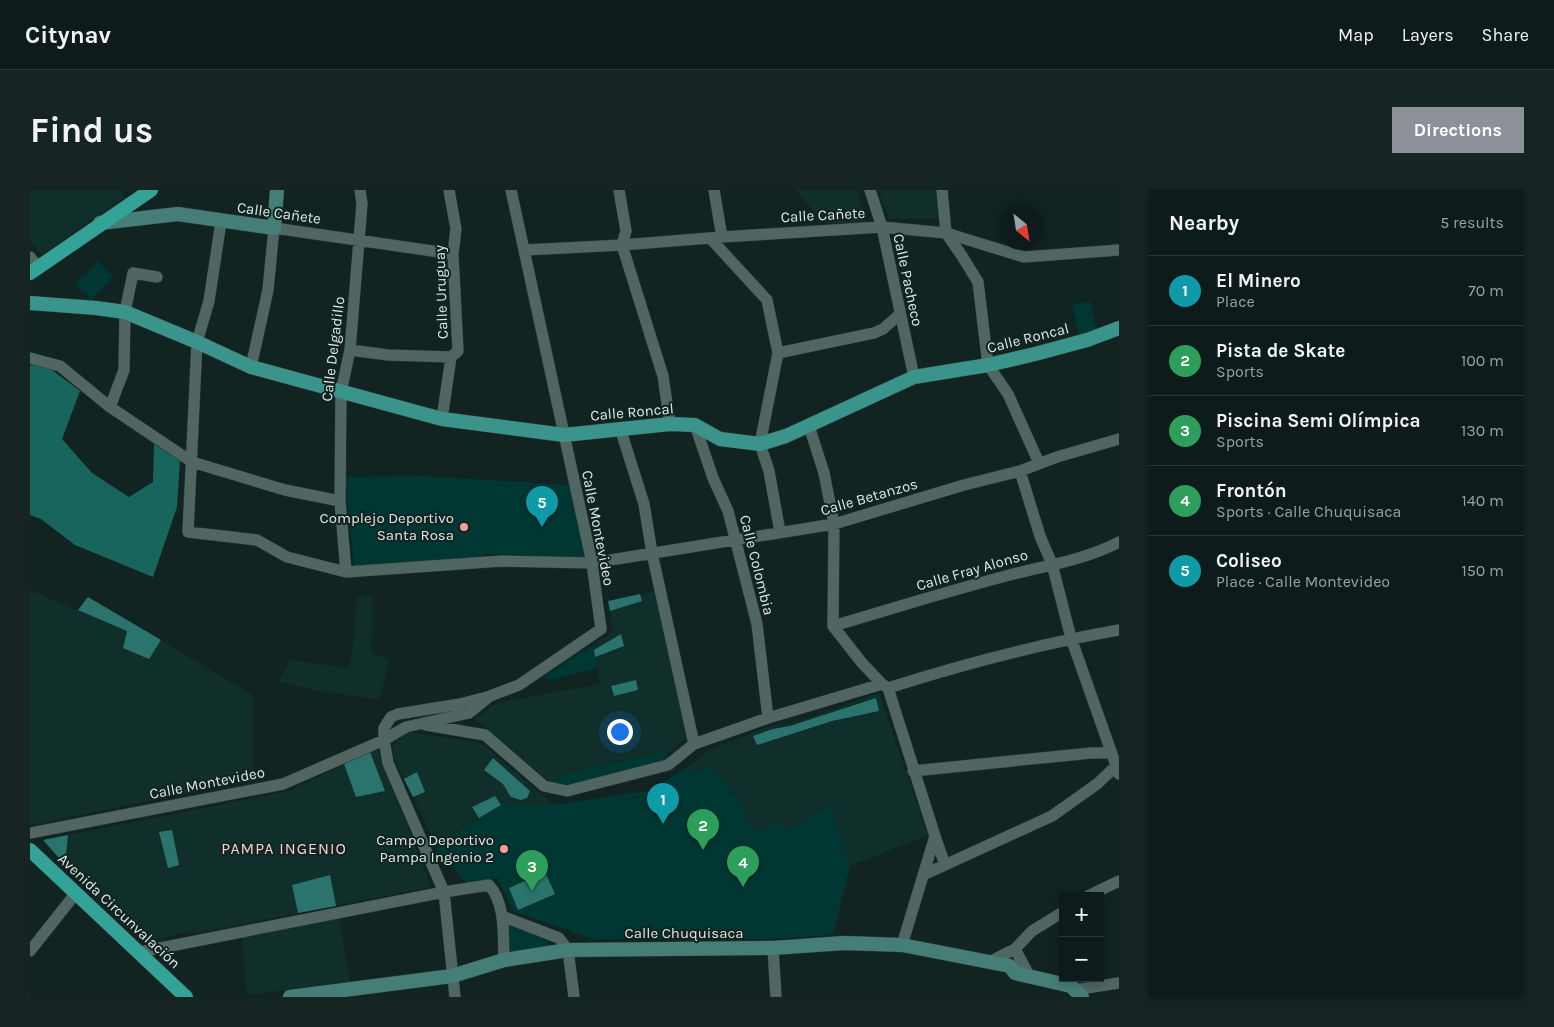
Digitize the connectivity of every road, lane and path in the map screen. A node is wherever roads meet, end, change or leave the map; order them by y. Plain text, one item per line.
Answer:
1 (151, 190) edge
2 (278, 190) edge
3 (360, 190) edge
4 (449, 190) edge
5 (511, 190) edge
6 (619, 190) edge
7 (714, 190) edge
8 (870, 190) edge
9 (942, 190) edge
10 (221, 222) junction
11 (100, 223) junction
12 (882, 227) junction
13 (274, 228) junction
14 (946, 233) junction
15 (716, 237) junction
16 (359, 240) junction
17 (622, 245) junction
18 (525, 250) junction
19 (1119, 250) edge
20 (453, 254) junction
21 (33, 266) edge
22 (157, 277) dead end
23 (30, 303) edge
24 (125, 312) junction
25 (900, 314) junction
26 (1119, 328) edge
27 (197, 342) junction
28 (350, 350) junction
29 (778, 353) junction
30 (451, 357) junction
31 (30, 358) edge
32 (988, 365) junction
33 (251, 367) junction
34 (914, 377) junction
35 (341, 392) junction
36 (110, 407) junction
37 (442, 419) junction
38 (670, 424) junction
39 (695, 425) junction
40 (810, 426) junction
41 (620, 428) junction
42 (564, 435) junction
43 (1119, 439) edge
44 (760, 444) junction
45 (192, 462) junction
46 (1039, 463) junction
47 (1020, 471) junction
48 (340, 502) junction
49 (834, 524) junction
50 (780, 532) junction
51 (736, 540) junction
52 (1119, 542) edge
53 (652, 553) junction
54 (592, 562) junction
55 (1052, 564) junction
56 (346, 572) junction
57 (833, 626) junction
58 (1119, 630) edge
59 (1071, 638) junction
60 (885, 686) junction
61 (490, 696) junction
62 (768, 718) junction
63 (420, 724) junction
64 (384, 740) junction
65 (694, 744) junction
66 (1110, 753) junction
67 (1118, 770) edge
68 (913, 771) junction
69 (30, 833) edge
70 (934, 836) junction
71 (30, 850) edge
72 (945, 865) junction
73 (923, 875) junction
74 (1119, 881) edge
75 (444, 892) junction
76 (1096, 892) edge
77 (76, 893) junction
78 (1059, 914) edge
79 (502, 916) junction
80 (902, 945) junction
81 (774, 948) junction
82 (1015, 949) junction
83 (568, 950) junction
84 (30, 951) edge
85 (140, 952) junction
86 (504, 960) junction
87 (989, 962) junction
88 (452, 976) junction
89 (1030, 976) junction
90 (1119, 983) edge
91 (1078, 994) edge
92 (186, 997) edge
93 (290, 997) edge
94 (456, 997) edge
95 (574, 997) edge
96 (776, 997) edge

1 - 11 highway
2 - 13 main road
3 - 16 street, Calle Delgadillo
4 - 20 street, Calle Uruguay
5 - 18 street, Calle Montevideo
6 - 17 street
7 - 15 street
8 - 12 street, Calle Pacheco
9 - 14 street
10 - 11 main road, Calle Cañete
10 - 13 main road, Calle Cañete
10 - 27 street
11 - 21 highway
12 - 14 street, Calle Cañete
12 - 15 street, Calle Cañete
12 - 25 street, Calle Pacheco
13 - 16 street, Calle Cañete
13 - 33 street
14 - 19 street, Calle Cañete
14 - 32 street
15 - 17 street, Calle Cañete
15 - 29 street
16 - 20 street, Calle Cañete
16 - 28 street, Calle Delgadillo
17 - 18 street, Calle Cañete
17 - 38 street
18 - 42 street, Calle Montevideo
20 - 30 street, Calle Uruguay
22 - 24 street
23 - 24 main road, Calle Roncal
24 - 27 main road, Calle Roncal
24 - 36 street
25 - 29 street
25 - 34 street, Calle Pacheco
26 - 32 main road, Calle Roncal
27 - 33 main road, Calle Roncal
27 - 45 street
28 - 30 street
28 - 35 street, Calle Delgadillo
29 - 44 street
30 - 37 street, Calle Uruguay
31 - 36 street
32 - 34 main road, Calle Roncal
32 - 46 street
33 - 35 main road, Calle Roncal
34 - 40 main road, Calle Roncal
35 - 37 main road, Calle Roncal
35 - 48 street, Calle Delgadillo
36 - 45 street
37 - 42 main road, Calle Roncal
38 - 39 main road, Calle Roncal
38 - 41 main road, Calle Roncal
39 - 44 main road, Calle Roncal
39 - 51 street, Calle Colombia
40 - 44 main road, Calle Roncal
40 - 49 street
41 - 42 main road, Calle Roncal
41 - 53 street
42 - 54 street, Calle Montevideo
43 - 46 street, Calle Betanzos
44 - 50 street
45 - 48 street
45 - 56 street, Calle Betanzos
46 - 47 street, Calle Betanzos
47 - 49 street, Calle Betanzos
47 - 55 street
48 - 56 street, Calle Delgadillo
49 - 50 street, Calle Betanzos
49 - 57 street
50 - 51 street, Calle Betanzos
51 - 53 street, Calle Betanzos
51 - 62 street, Calle Colombia
52 - 55 street, Calle Fray Alonso
53 - 54 street, Calle Betanzos
53 - 65 street
54 - 56 street, Calle Betanzos
54 - 61 street, Calle Montevideo
55 - 57 street, Calle Fray Alonso
55 - 59 street
57 - 60 street
58 - 59 street
59 - 60 street
59 - 66 street
60 - 62 street
60 - 68 street
61 - 63 street, Calle Montevideo
61 - 64 street
62 - 65 street
63 - 64 street, Calle Montevideo
63 - 65 street
64 - 69 street, Calle Montevideo
64 - 75 street
66 - 67 street
66 - 68 street
67 - 72 street
68 - 70 street
70 - 72 street
70 - 73 street
71 - 77 highway, Avenida Circunvalación
72 - 73 street
73 - 80 street
74 - 76 street
75 - 79 street
75 - 85 street
75 - 88 street
77 - 84 street
77 - 85 highway, Avenida Circunvalación
78 - 82 street
79 - 83 street
79 - 86 street
80 - 81 main road, Calle Chuquisaca
80 - 87 main road, Calle Chuquisaca
81 - 83 main road, Calle Chuquisaca
81 - 96 street
82 - 87 street
82 - 89 street
83 - 86 main road, Calle Chuquisaca
83 - 95 street
85 - 92 highway, Avenida Circunvalación
86 - 88 main road, Calle Chuquisaca
87 - 89 main road, Calle Chuquisaca
88 - 93 main road, Calle Chuquisaca
88 - 94 street
89 - 91 main road, Calle Chuquisaca
90 - 91 street, Calle Chuquisaca

